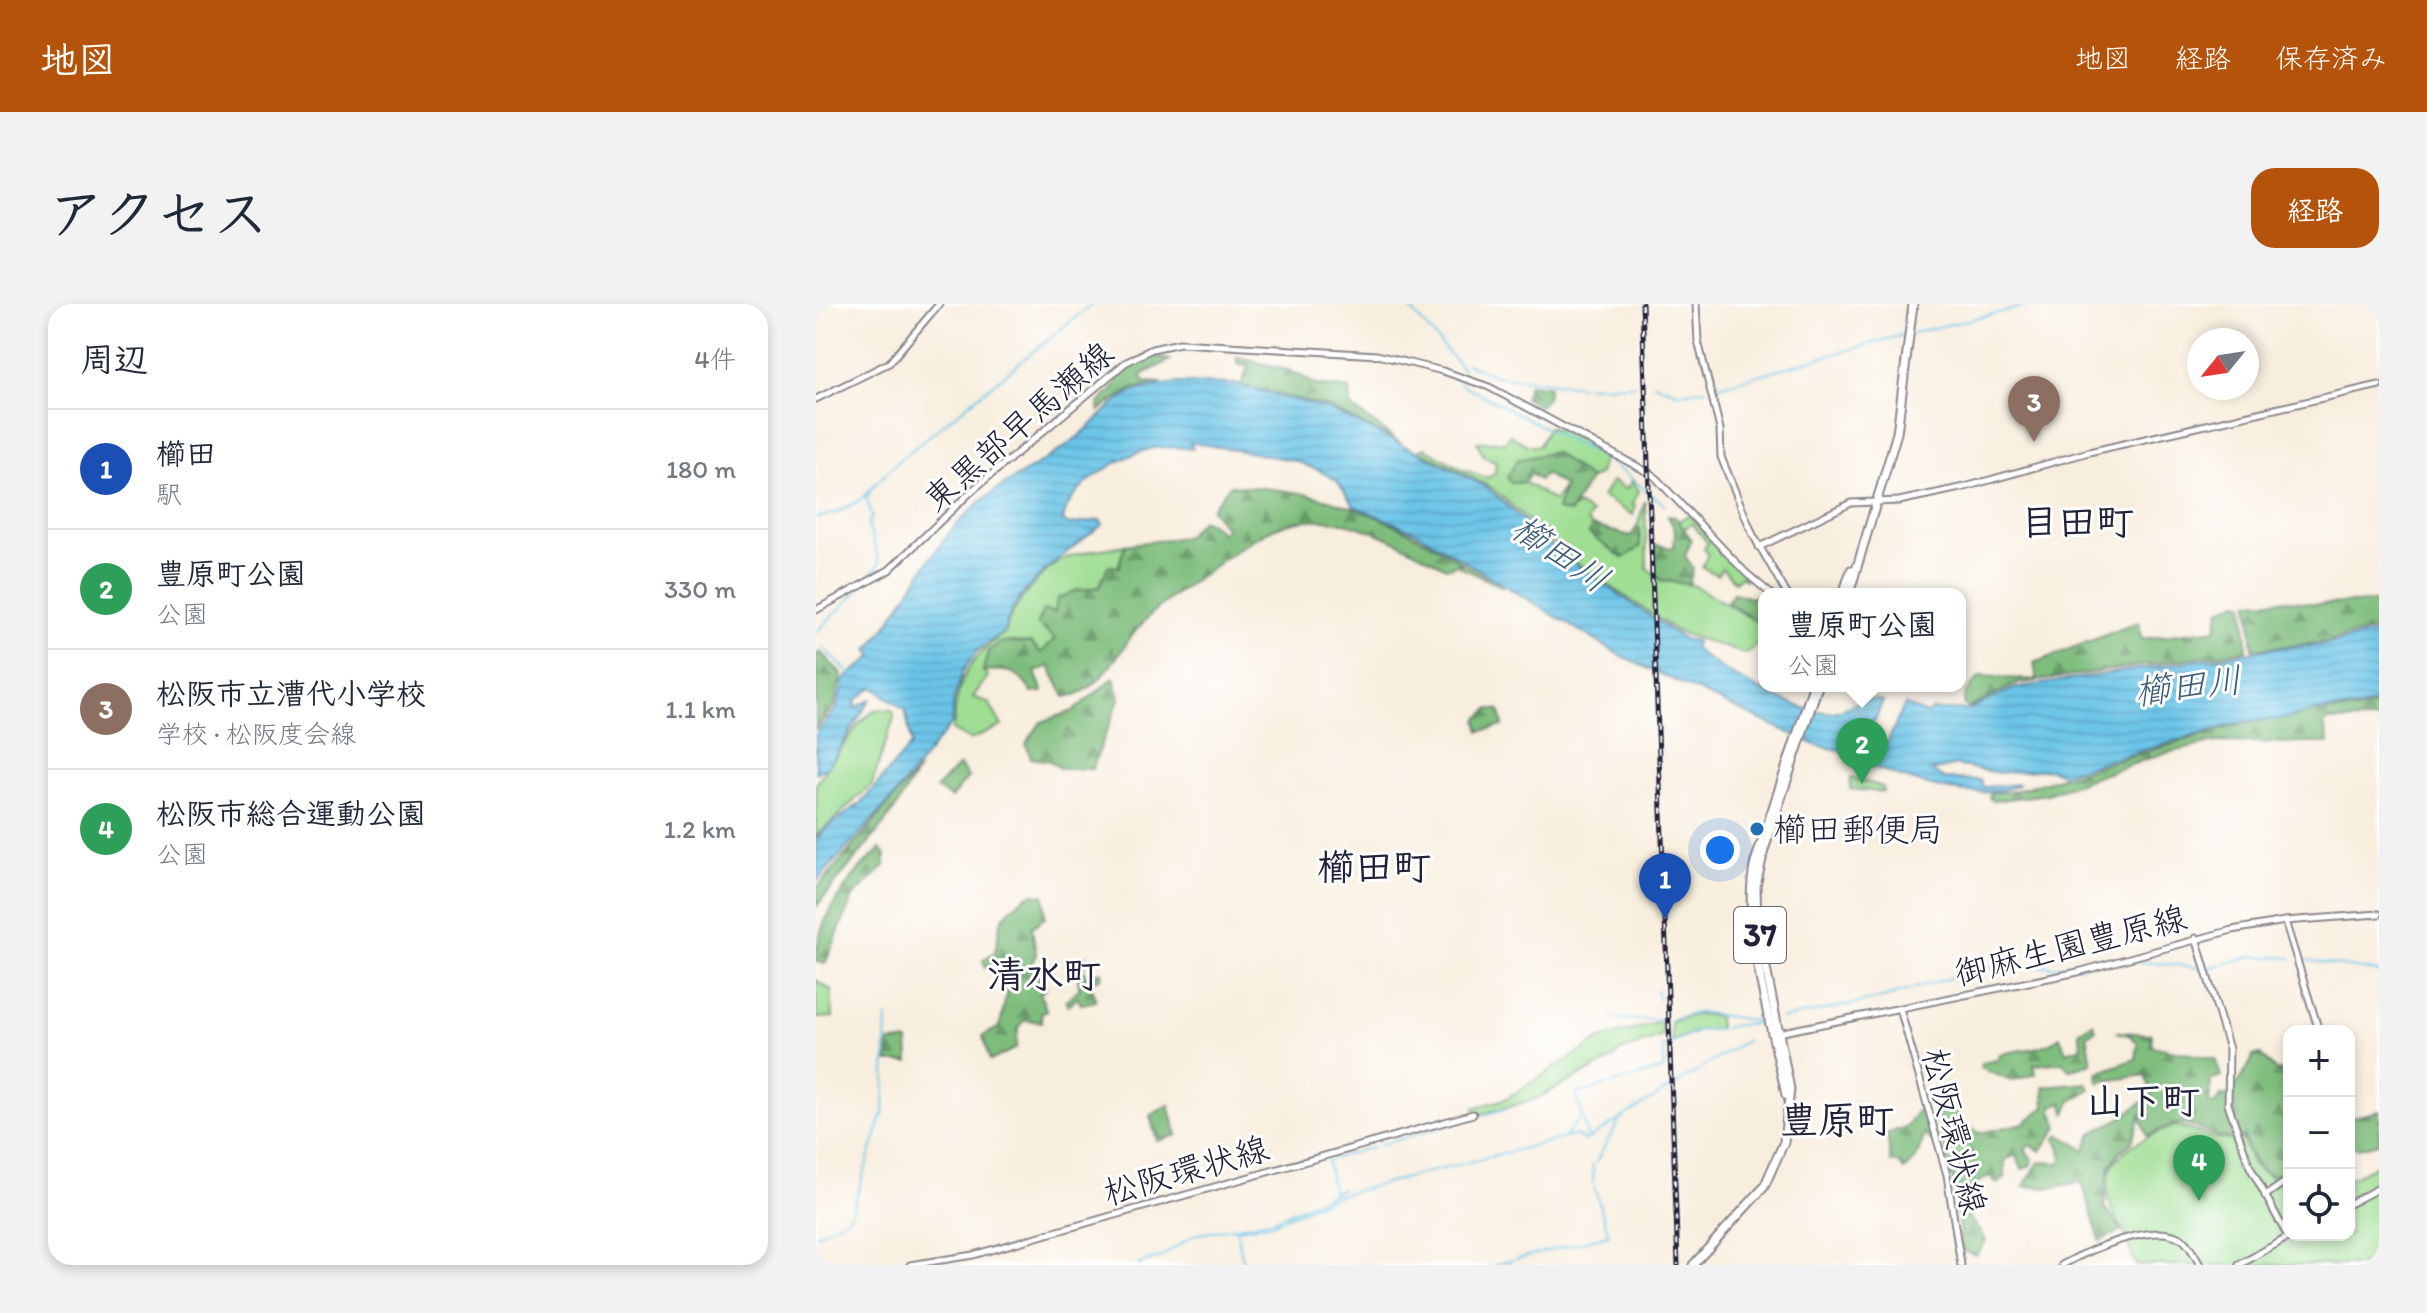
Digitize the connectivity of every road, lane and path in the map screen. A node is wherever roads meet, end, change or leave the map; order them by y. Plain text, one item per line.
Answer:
1 (939, 304) edge
2 (1696, 304) edge
3 (1913, 304) edge
4 (2379, 385) edge
5 (816, 399) edge
6 (1877, 502) junction
7 (1759, 547) junction
8 (1764, 588) edge
9 (1783, 588) edge
10 (1848, 588) edge
11 (816, 610) edge
12 (1813, 692) edge
13 (2379, 914) edge
14 (2285, 921) junction
15 (2196, 938) junction
16 (1900, 1009) junction
17 (2317, 1025) edge
18 (1776, 1033) junction
19 (1473, 1114) dead end
20 (2283, 1183) edge
21 (2379, 1188) edge
22 (2265, 1196) junction
23 (2355, 1201) edge
24 (2283, 1225) edge
25 (2283, 1240) edge
26 (910, 1265) edge
27 (1693, 1265) edge
28 (1961, 1265) edge
29 (2062, 1265) edge
30 (2200, 1265) edge
31 (2239, 1265) edge

1 - 5 main road
2 - 7 main road
3 - 6 main road
4 - 6 main road
6 - 7 main road
6 - 10 main road
7 - 9 main road
8 - 11 main road, 東黒部早馬瀬線
12 - 18 main road, 37
13 - 14 main road, 御麻生園豊原線
14 - 15 main road, 御麻生園豊原線
14 - 17 main road
15 - 16 main road, 御麻生園豊原線
15 - 22 main road
16 - 18 main road, 御麻生園豊原線
16 - 28 main road, 松阪環状線
18 - 27 main road, 37
19 - 26 main road, 松阪環状線
20 - 22 main road
21 - 23 main road
22 - 24 main road
25 - 31 main road
29 - 30 main road

